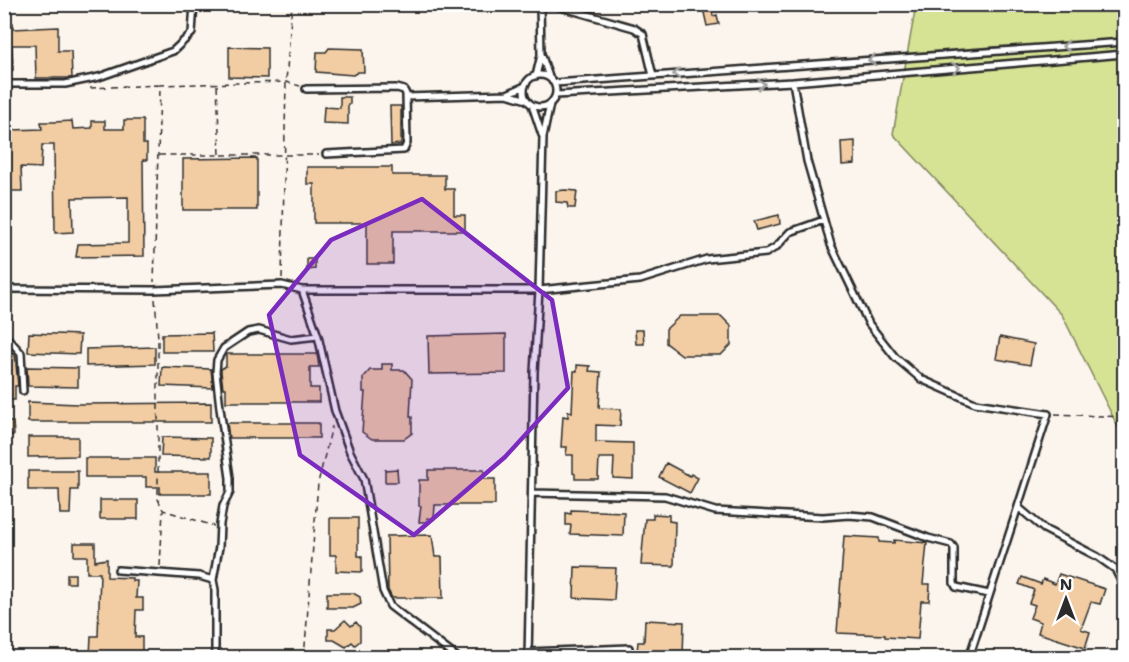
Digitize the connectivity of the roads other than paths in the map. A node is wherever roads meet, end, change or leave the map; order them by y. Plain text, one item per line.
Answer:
1 (194, 4) edge
2 (540, 4) edge
3 (550, 4) edge
4 (1125, 42) edge
5 (541, 54) junction
6 (1125, 54) edge
7 (536, 76) junction
8 (653, 76) junction
9 (549, 77) junction
10 (793, 82) junction
11 (555, 83) junction
12 (4, 84) edge
13 (525, 86) junction
14 (306, 88) road end
15 (507, 94) junction
16 (556, 95) junction
17 (406, 97) junction
18 (527, 100) junction
19 (550, 104) junction
20 (532, 105) junction
21 (543, 137) junction
22 (326, 154) road end
23 (824, 220) junction
24 (4, 289) edge
25 (302, 290) junction
26 (539, 290) junction
27 (4, 334) edge
28 (318, 336) junction
29 (23, 391) dead end
30 (532, 493) junction
31 (1018, 507) junction
32 (118, 570) dead end
33 (213, 580) junction
34 (1125, 587) edge
35 (990, 594) junction
36 (629, 648) dead end
37 (528, 655) edge
38 (215, 657) edge
39 (459, 657) edge
40 (969, 657) edge

1 - 12 lane
2 - 5 lane
3 - 8 lane
4 -> 8 lane
5 - 7 lane
5 - 9 lane
10 -> 6 lane
7 - 9 lane
7 - 13 lane
8 - 11 lane
9 - 11 lane
16 -> 10 lane
10 - 23 lane
11 - 16 lane
13 - 15 lane
13 - 18 lane
14 - 17 lane
15 - 17 lane
15 - 18 lane
16 - 19 lane
17 - 22 lane
18 - 20 lane
19 - 20 lane
19 - 21 lane
20 - 21 lane
21 - 26 lane
23 - 26 lane
23 - 31 lane
24 - 25 lane
25 - 26 lane
25 - 28 lane
26 - 30 lane
27 - 29 lane
28 - 33 lane
28 - 39 lane
30 - 35 lane
30 - 37 lane
31 - 34 lane
31 - 35 lane
32 - 33 lane
33 - 38 lane
35 - 40 lane
36 - 37 lane

